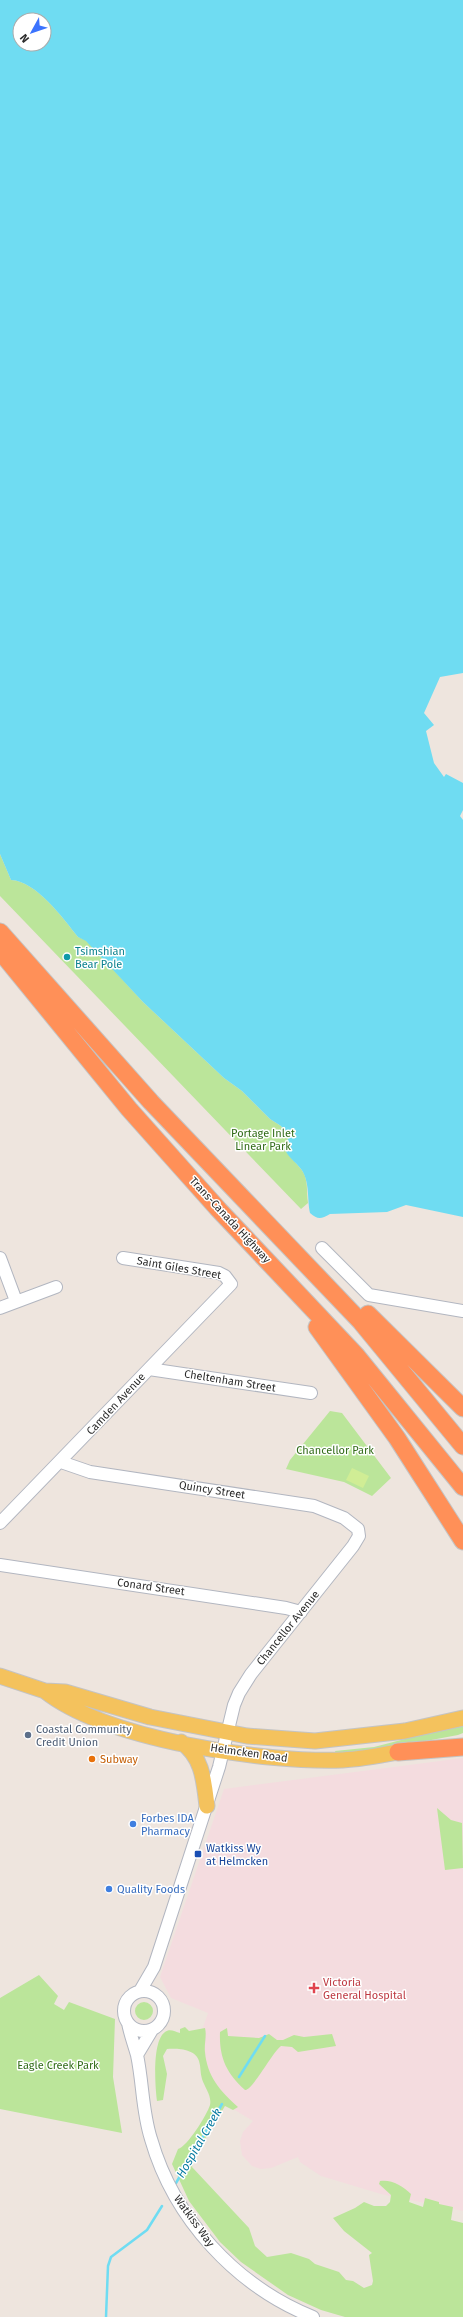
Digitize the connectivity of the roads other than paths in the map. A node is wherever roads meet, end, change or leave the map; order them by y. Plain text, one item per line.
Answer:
1 (0, 932) edge
2 (0, 951) edge
3 (151, 1102) junction
4 (181, 1168) junction
5 (322, 1248) dead end
6 (0, 1258) edge
7 (123, 1258) dead end
8 (231, 1284) joint
9 (56, 1287) dead end
10 (16, 1301) junction
11 (0, 1308) edge
12 (463, 1311) edge
13 (149, 1369) junction
14 (311, 1394) dead end
15 (463, 1408) edge
16 (463, 1446) edge
17 (61, 1462) junction
18 (463, 1487) edge
19 (0, 1523) edge
20 (358, 1529) joint
21 (463, 1541) edge
22 (0, 1565) edge
23 (301, 1612) junction
24 (0, 1676) edge
25 (45, 1691) junction
26 (463, 1718) edge
27 (227, 1733) junction
28 (463, 1739) edge
29 (181, 1742) junction
30 (463, 1747) edge
31 (223, 1750) junction
32 (398, 1752) junction
33 (207, 1806) junction
34 (154, 1967) junction
35 (140, 1992) junction
36 (153, 1993) junction
37 (128, 2023) junction
38 (152, 2030) junction
39 (137, 2055) junction
40 (313, 2317) edge

1 - 3 highway
2 - 4 highway, Trans-Canada Highway
3 - 15 highway
3 - 16 highway
4 - 18 highway, Trans-Canada Highway
4 - 21 highway
5 - 12 street
6 - 10 street
7 - 8 street, Saint Giles Street
8 - 13 street, Camden Avenue
9 - 10 street
10 - 11 street
13 - 14 street, Cheltenham Street
13 - 17 street, Camden Avenue
17 - 19 street, Camden Avenue
17 - 20 street, Quincy Street
20 - 23 street, Chancellor Avenue
22 - 23 street, Conard Street
23 - 27 street, Chancellor Avenue
24 - 25 main road, Helmcken Road
25 - 27 main road, Helmcken Road
25 - 29 main road, Helmcken Road
26 - 27 main road, Helmcken Road
27 - 31 street
28 - 32 main road, Helmcken Road
29 - 31 main road, Helmcken Road
29 - 33 main road
30 - 32 highway
31 - 32 main road, Helmcken Road
31 - 33 street
33 - 34 street
34 - 35 street
34 - 36 street
35 - 36 street
35 - 37 street
36 - 38 street
37 - 38 street
37 - 39 street, Watkiss Way
38 - 39 street
39 - 40 street, Watkiss Way

